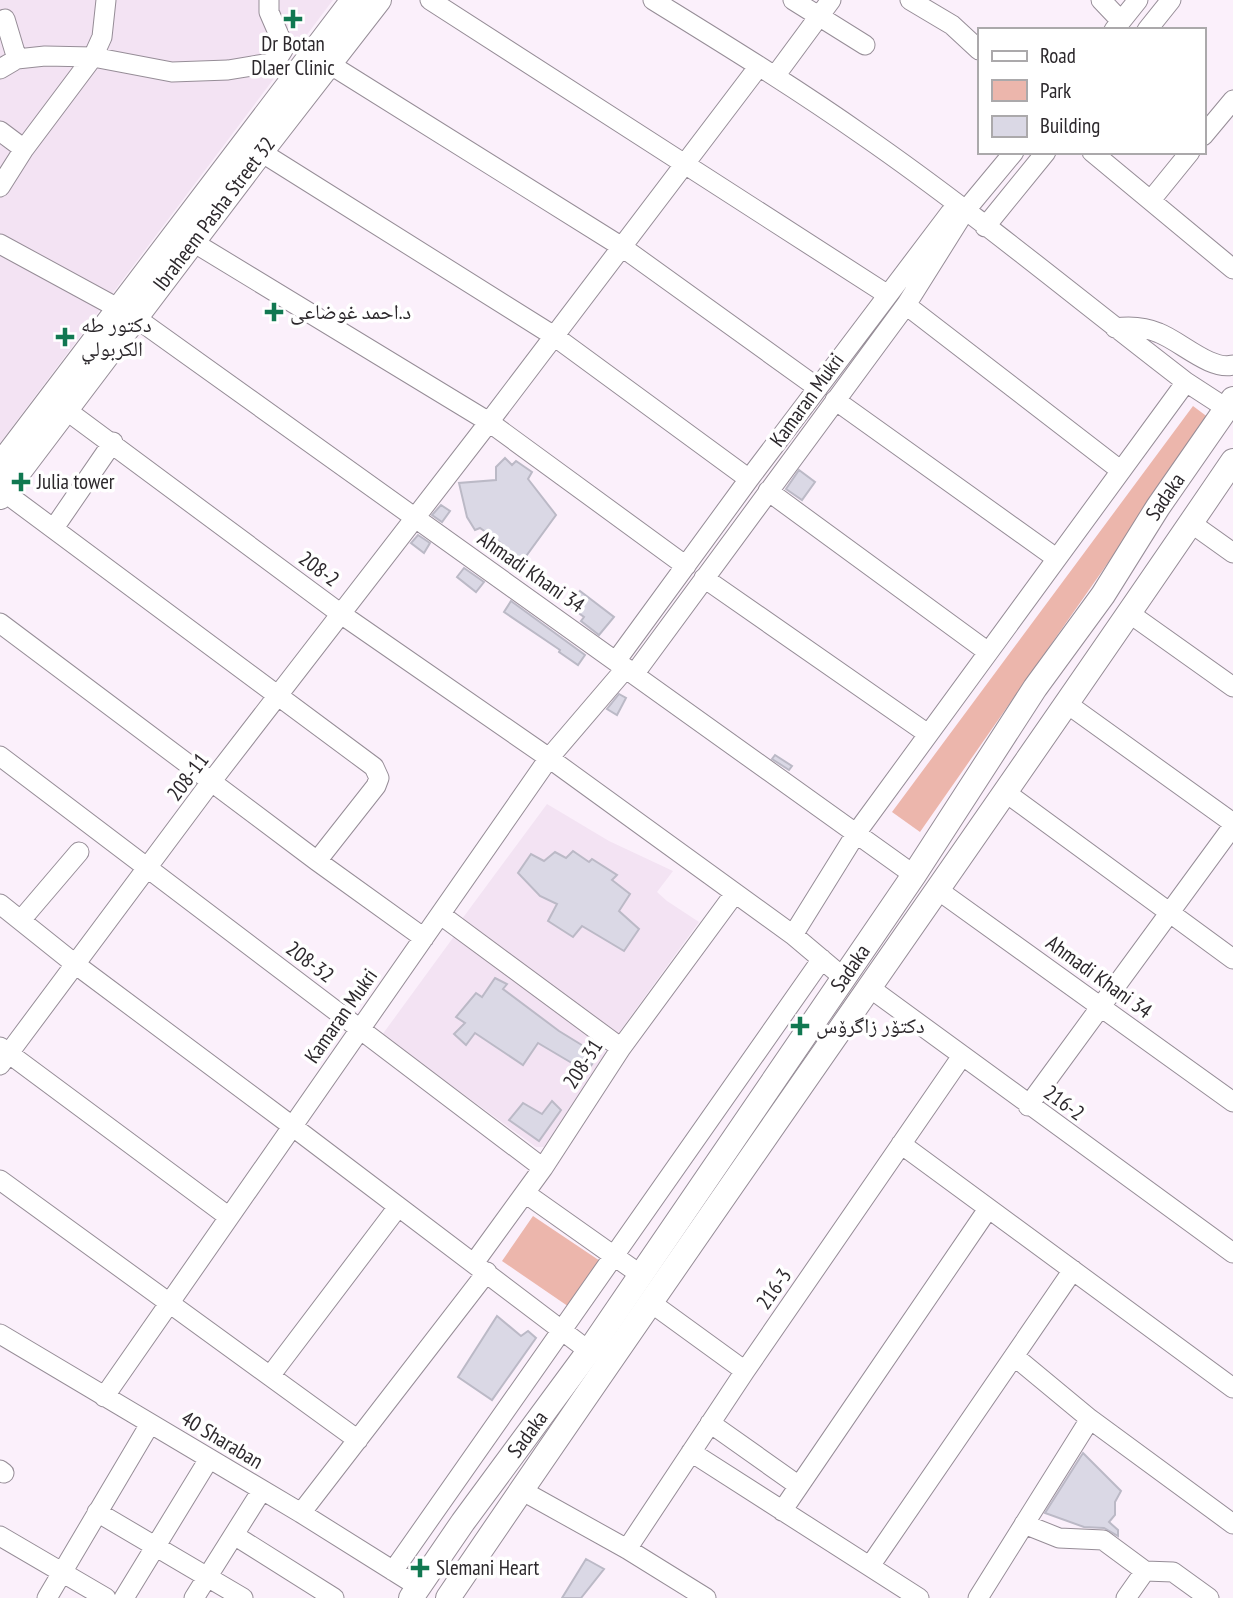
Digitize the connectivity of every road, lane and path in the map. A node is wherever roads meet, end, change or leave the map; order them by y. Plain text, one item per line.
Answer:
1 (106, 0) edge
2 (269, 0) edge
3 (353, 0) edge
4 (379, 0) edge
5 (430, 0) edge
6 (653, 0) edge
7 (793, 0) edge
8 (831, 0) edge
9 (910, 0) edge
10 (1101, 0) edge
11 (1138, 0) edge
12 (1171, 0) edge
13 (819, 16) junction
14 (5, 19) dead end
15 (1118, 25) edge
16 (1149, 28) edge
17 (864, 45) dead end
18 (978, 49) edge
19 (93, 57) junction
20 (8, 64) edge
21 (331, 65) junction
22 (767, 71) junction
23 (1232, 104) edge
24 (0, 131) edge
25 (1205, 134) edge
26 (24, 149) junction
27 (261, 152) junction
28 (1012, 154) edge
29 (1044, 154) edge
30 (1094, 154) edge
31 (1188, 154) edge
32 (686, 163) junction
33 (0, 187) edge
34 (1151, 200) junction
35 (961, 208) junction
36 (985, 227) junction
37 (193, 242) junction
38 (0, 244) edge
39 (622, 247) junction
40 (1233, 269) edge
41 (888, 295) junction
42 (906, 305) junction
43 (127, 313) junction
44 (1115, 328) junction
45 (554, 336) junction
46 (1233, 365) edge
47 (1186, 382) junction
48 (818, 388) junction
49 (835, 400) junction
50 (1230, 404) edge
51 (66, 410) junction
52 (489, 422) junction
53 (791, 425) junction
54 (808, 436) junction
55 (113, 442) junction
56 (1233, 461) edge
57 (0, 465) edge
58 (1120, 470) junction
59 (749, 479) junction
60 (768, 491) junction
61 (2, 494) edge
62 (415, 517) junction
63 (1191, 523) junction
64 (54, 528) junction
65 (1233, 553) edge
66 (1056, 558) junction
67 (686, 566) junction
68 (704, 579) junction
69 (1096, 606) junction
70 (341, 614) junction
71 (1125, 619) junction
72 (0, 623) edge
73 (988, 652) junction
74 (1060, 657) junction
75 (625, 667) junction
76 (1085, 675) junction
77 (1233, 687) edge
78 (278, 695) junction
79 (1066, 703) junction
80 (928, 734) junction
81 (0, 756) edge
82 (549, 758) junction
83 (211, 782) junction
84 (1006, 792) junction
85 (1233, 824) edge
86 (857, 832) junction
87 (79, 852) dead end
88 (317, 861) junction
89 (149, 868) junction
90 (914, 875) junction
91 (938, 890) junction
92 (734, 893) junction
93 (0, 904) edge
94 (1169, 913) junction
95 (441, 915) junction
96 (21, 920) junction
97 (793, 935) junction
98 (424, 938) junction
99 (822, 959) junction
100 (1233, 960) edge
101 (75, 964) junction
102 (844, 978) junction
103 (870, 988) junction
104 (1101, 1007) junction
105 (360, 1028) junction
106 (621, 1048) junction
107 (3, 1055) edge
108 (962, 1056) junction
109 (1233, 1102) edge
110 (1028, 1105) junction
111 (292, 1126) junction
112 (901, 1144) junction
113 (729, 1167) junction
114 (543, 1168) junction
115 (0, 1180) edge
116 (525, 1193) junction
117 (708, 1199) junction
118 (398, 1207) junction
119 (988, 1209) junction
120 (229, 1217) junction
121 (1233, 1253) edge
122 (615, 1256) junction
123 (480, 1268) junction
124 (1073, 1270) junction
125 (641, 1275) junction
126 (650, 1302) junction
127 (169, 1303) junction
128 (563, 1331) junction
129 (0, 1334) edge
130 (589, 1351) junction
131 (1014, 1356) junction
132 (745, 1371) junction
133 (270, 1376) junction
134 (1233, 1388) edge
135 (104, 1397) junction
136 (1090, 1419) junction
137 (710, 1423) junction
138 (150, 1424) junction
139 (358, 1440) junction
140 (691, 1452) junction
141 (209, 1459) junction
142 (799, 1486) junction
143 (262, 1490) junction
144 (521, 1490) junction
145 (782, 1511) junction
146 (97, 1512) junction
147 (301, 1513) junction
148 (1024, 1524) junction
149 (1233, 1524) edge
150 (234, 1535) junction
151 (0, 1536) edge
152 (155, 1546) junction
153 (626, 1549) junction
154 (870, 1566) junction
155 (1145, 1571) junction
156 (62, 1572) junction
157 (393, 1572) junction
158 (207, 1577) junction
159 (415, 1593) edge
160 (47, 1598) edge
161 (106, 1598) edge
162 (124, 1598) edge
163 (194, 1598) edge
164 (243, 1598) edge
165 (334, 1598) edge
166 (448, 1598) edge
167 (706, 1598) edge
168 (919, 1598) edge
169 (978, 1598) edge
170 (1126, 1598) edge
171 (1209, 1598) edge

1 - 19 street
2 - 19 street
3 - 43 main road, Ibraheem Pasha Street 32
4 - 21 main road, Ibraheem Pasha Street 32
5 - 32 street
6 - 22 street
7 - 13 street
8 - 13 street, 208-11
9 - 18 street
10 - 15 street
11 - 15 street
12 - 16 street
13 - 17 street
13 - 22 street, 208-11
14 - 20 street
19 - 20 street
19 - 26 street
21 - 27 main road, Ibraheem Pasha Street 32
21 - 39 street
22 - 32 street, 208-11
22 - 35 street
23 - 25 street
24 - 26 street
26 - 33 street
27 - 37 main road, Ibraheem Pasha Street 32
27 - 45 street
28 - 35 street, Kamaran Mukri
29 - 36 street
30 - 34 street
31 - 34 street
32 - 39 street, 208-11
32 - 41 street
34 - 40 street
35 - 36 street
35 - 41 street, Kamaran Mukri
35 - 42 street, Kamaran Mukri
36 - 44 street
37 - 43 main road, Ibraheem Pasha Street 32
37 - 52 street
38 - 43 street, Ahmadi Khani 34
39 - 45 street, 208-11
39 - 48 street
41 - 48 street, Kamaran Mukri
42 - 49 street, Kamaran Mukri
42 - 58 street
43 - 51 main road, Ibraheem Pasha Street 32
43 - 57 main road, Ibraheem Pasha Street 32
43 - 62 street, Ahmadi Khani 34
44 - 46 street
44 - 47 street
45 - 52 street, 208-11
45 - 59 street
47 - 50 street
47 - 58 street
48 - 53 street, Kamaran Mukri
49 - 54 street, Kamaran Mukri
49 - 66 street
50 - 69 main road, Sadaka
51 - 55 street, 208-2
51 - 61 main road, Ibraheem Pasha Street 32
52 - 62 street, 208-11
52 - 67 street
53 - 54 street
53 - 59 street, Kamaran Mukri
54 - 60 street, Kamaran Mukri
55 - 64 street
55 - 70 street, 208-2
56 - 63 main road, Sadaka
58 - 66 street
59 - 67 street, Kamaran Mukri
60 - 68 street, Kamaran Mukri
60 - 73 street
61 - 64 street
62 - 70 street, 208-11
62 - 75 street, Ahmadi Khani 34
63 - 65 street
63 - 71 main road, Sadaka
64 - 78 street
66 - 73 street
67 - 75 street, Kamaran Mukri
68 - 75 street, Kamaran Mukri
68 - 80 street
69 - 71 main road
69 - 74 main road, Sadaka
70 - 78 street, 208-11
70 - 82 street, 208-2
71 - 76 main road, Sadaka
71 - 77 street
72 - 83 street
73 - 80 street
74 - 76 main road
74 - 90 main road, Sadaka
75 - 82 street, Kamaran Mukri
75 - 86 street, Ahmadi Khani 34
76 - 79 main road, Sadaka
78 - 83 street, 208-11
78 - 88 street
79 - 84 main road, Sadaka
79 - 85 street
80 - 86 street
81 - 89 street, 208-32
82 - 92 street, 208-2
82 - 95 street, Kamaran Mukri
83 - 88 street
83 - 89 street, 208-11
84 - 91 main road, Sadaka
84 - 94 street
85 - 94 street
86 - 90 street, Ahmadi Khani 34
86 - 97 street
87 - 96 street
88 - 98 street
89 - 101 street, 208-11
89 - 105 street, 208-32
90 - 102 main road, Sadaka
91 - 103 main road, Sadaka
91 - 104 street, Ahmadi Khani 34
92 - 97 street, 208-2
92 - 106 street, 208-31
93 - 96 street
94 - 100 street
94 - 104 street
95 - 98 street, Kamaran Mukri
95 - 106 street
96 - 101 street
97 - 99 street, 208-2
98 - 105 street, Kamaran Mukri
99 - 102 street, 208-2
99 - 122 street
101 - 107 street, 208-11
101 - 111 street
102 - 113 main road, Sadaka
103 - 108 street, 216-2
103 - 113 main road, Sadaka
104 - 109 street, Ahmadi Khani 34
104 - 110 street
105 - 111 street, Kamaran Mukri
105 - 114 street, 208-32
106 - 114 street, 208-31
107 - 120 street
108 - 110 street, 216-2
108 - 112 street, 216-3
110 - 121 street, 216-2
111 - 118 street
111 - 120 street, Kamaran Mukri
112 - 119 street
112 - 132 street, 216-3
113 - 117 main road, Sadaka
114 - 116 street, 208-31
115 - 127 street
116 - 122 street
116 - 123 street, 208-31
117 - 125 main road, Sadaka
117 - 126 main road, Sadaka
118 - 123 street
118 - 133 street
119 - 124 street
119 - 142 street
120 - 127 street, Kamaran Mukri
122 - 125 street
122 - 128 street
123 - 128 street
123 - 139 street, 208-31
124 - 131 street
124 - 134 street
125 - 130 main road, Sadaka
126 - 132 street
126 - 144 main road, Sadaka
127 - 133 street
127 - 135 street, Kamaran Mukri
128 - 130 street
128 - 157 street
129 - 135 street, 40 Sharaban
130 - 159 main road, Sadaka
131 - 136 street
131 - 154 street
132 - 137 street, 216-3
133 - 139 street
135 - 138 street, 40 Sharaban
136 - 148 street
136 - 149 street
137 - 140 street, 216-3
137 - 142 street
138 - 141 street, 40 Sharaban
138 - 146 street
139 - 147 street, 208-31
140 - 145 street
140 - 153 street, 216-3
141 - 143 street, 40 Sharaban
141 - 152 street
142 - 145 street
143 - 147 street, 40 Sharaban
143 - 150 street
144 - 153 street
144 - 166 main road, Sadaka
145 - 154 street
146 - 152 street
146 - 156 street
147 - 157 street, 40 Sharaban
148 - 155 street
148 - 169 street
150 - 158 street
150 - 165 street
151 - 156 street
152 - 158 street
152 - 162 street
153 - 167 street
154 - 168 street
155 - 170 street
155 - 171 street
156 - 160 street
156 - 161 street
157 - 159 street, 40 Sharaban
158 - 163 street
158 - 164 street

